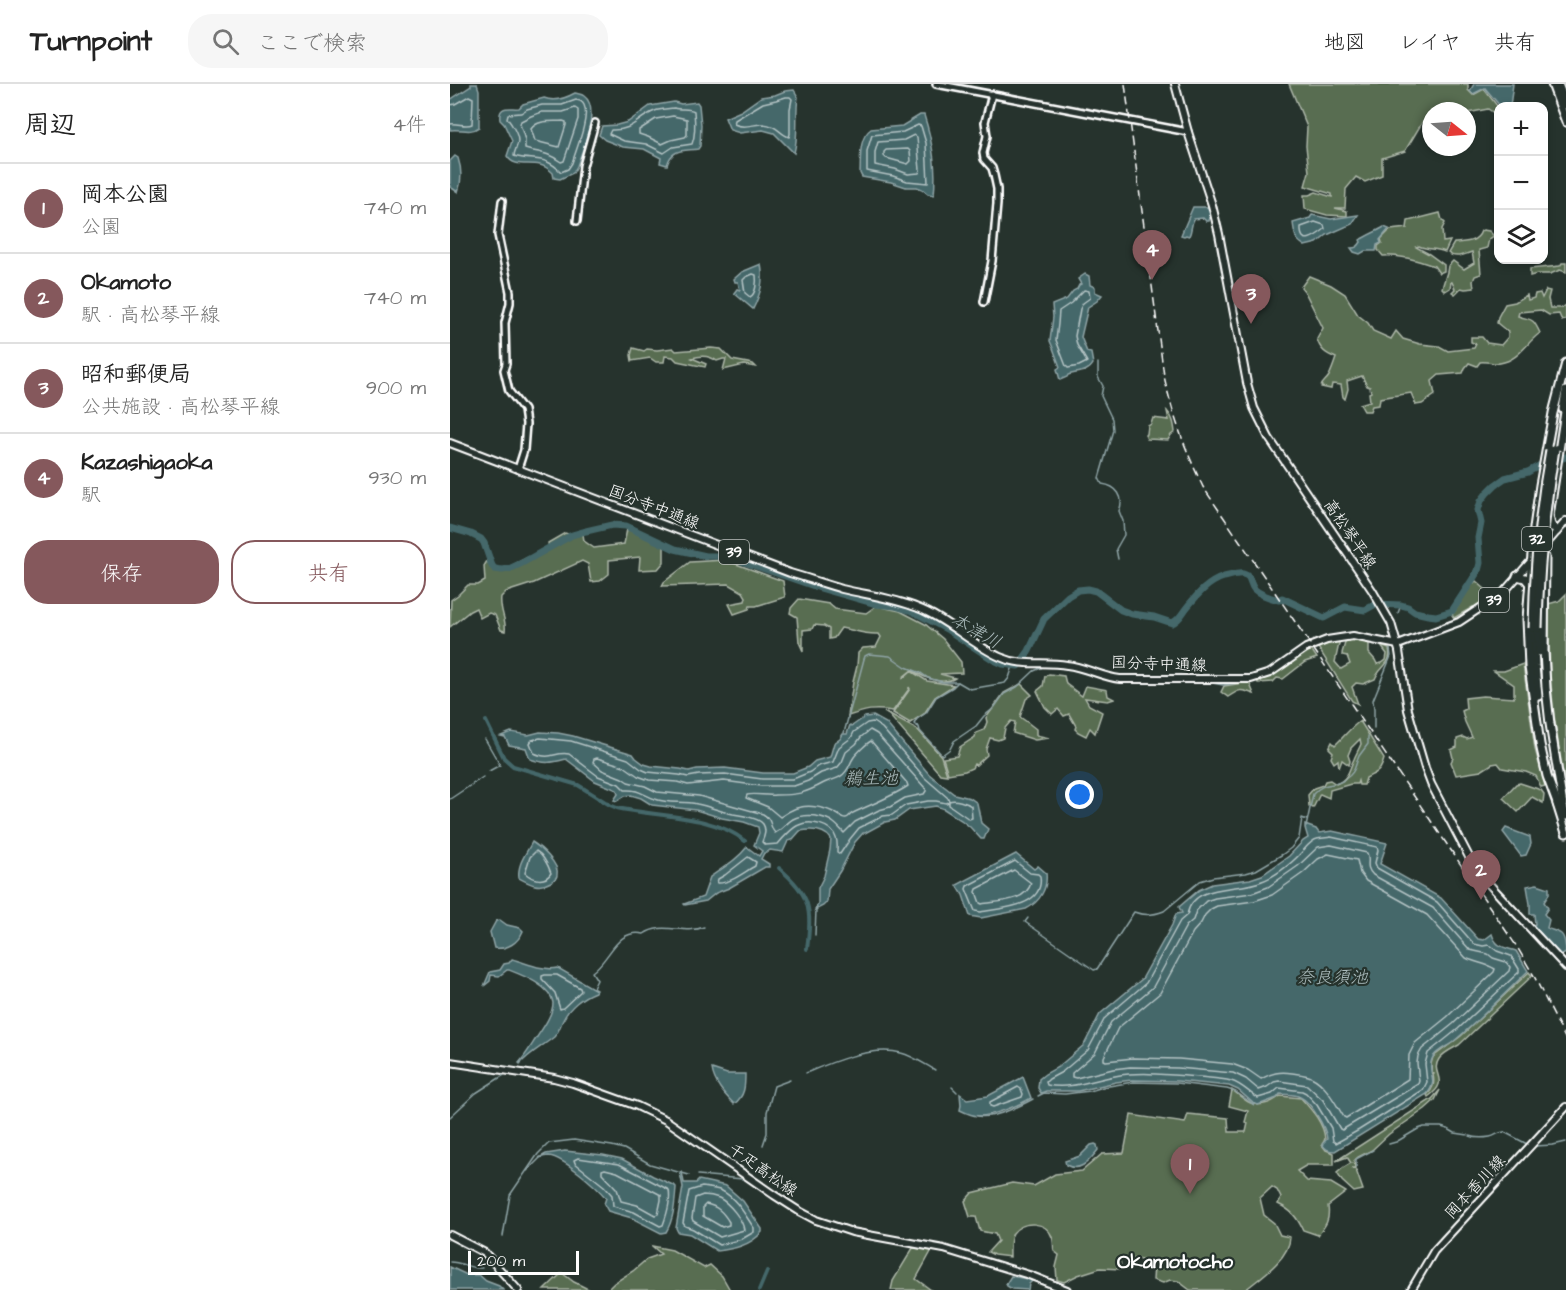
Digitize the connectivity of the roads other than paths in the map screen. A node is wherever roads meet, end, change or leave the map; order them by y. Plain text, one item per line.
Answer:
1 (936, 84) edge
2 (1175, 84) edge
3 (1552, 84) edge
4 (1558, 84) edge
5 (992, 94) junction
6 (1566, 105) edge
7 (1566, 122) edge
8 (595, 123) dead end
9 (1188, 132) junction
10 (502, 201) dead end
11 (577, 220) dead end
12 (984, 302) dead end
13 (1566, 365) edge
14 (1566, 391) edge
15 (1566, 405) edge
16 (450, 443) edge
17 (1553, 450) junction
18 (519, 469) junction
19 (1549, 516) junction
20 (1566, 521) edge
21 (1557, 531) junction
22 (1546, 544) junction
23 (1532, 560) junction
24 (1517, 576) junction
25 (1530, 584) junction
26 (1398, 645) junction
27 (1560, 805) junction
28 (1566, 816) edge
29 (1566, 833) edge
30 (1566, 967) edge
31 (450, 1062) edge
32 (1566, 1107) edge
33 (450, 1235) edge
34 (518, 1290) edge
35 (1066, 1290) edge
36 (1411, 1290) edge

1 - 5 street
2 - 9 main road, 高松琴平線
3 - 7 highway
4 - 6 highway
5 - 9 street
5 - 12 street
8 - 11 street
9 - 26 main road, 高松琴平線
10 - 18 street
13 - 17 highway, 32
14 - 17 highway, 32
15 - 17 highway
16 - 18 main road, 国分寺中通線 / 39
17 - 19 highway
17 - 23 highway
17 - 27 highway, 32, bridge
18 - 26 main road, 国分寺中通線 / 39
19 - 21 highway
19 - 22 highway
20 - 21 main road, 39
21 - 22 main road, 39
22 - 23 main road, 39
22 - 27 highway
23 - 24 main road, 39
23 - 25 highway
24 - 25 highway
24 - 26 main road, 39
25 - 27 highway
26 - 30 main road, 高松琴平線
27 - 28 highway, 32
27 - 29 highway, 32
31 - 35 main road, 千疋高松線
32 - 36 main road, 岡本香川線
33 - 34 main road

